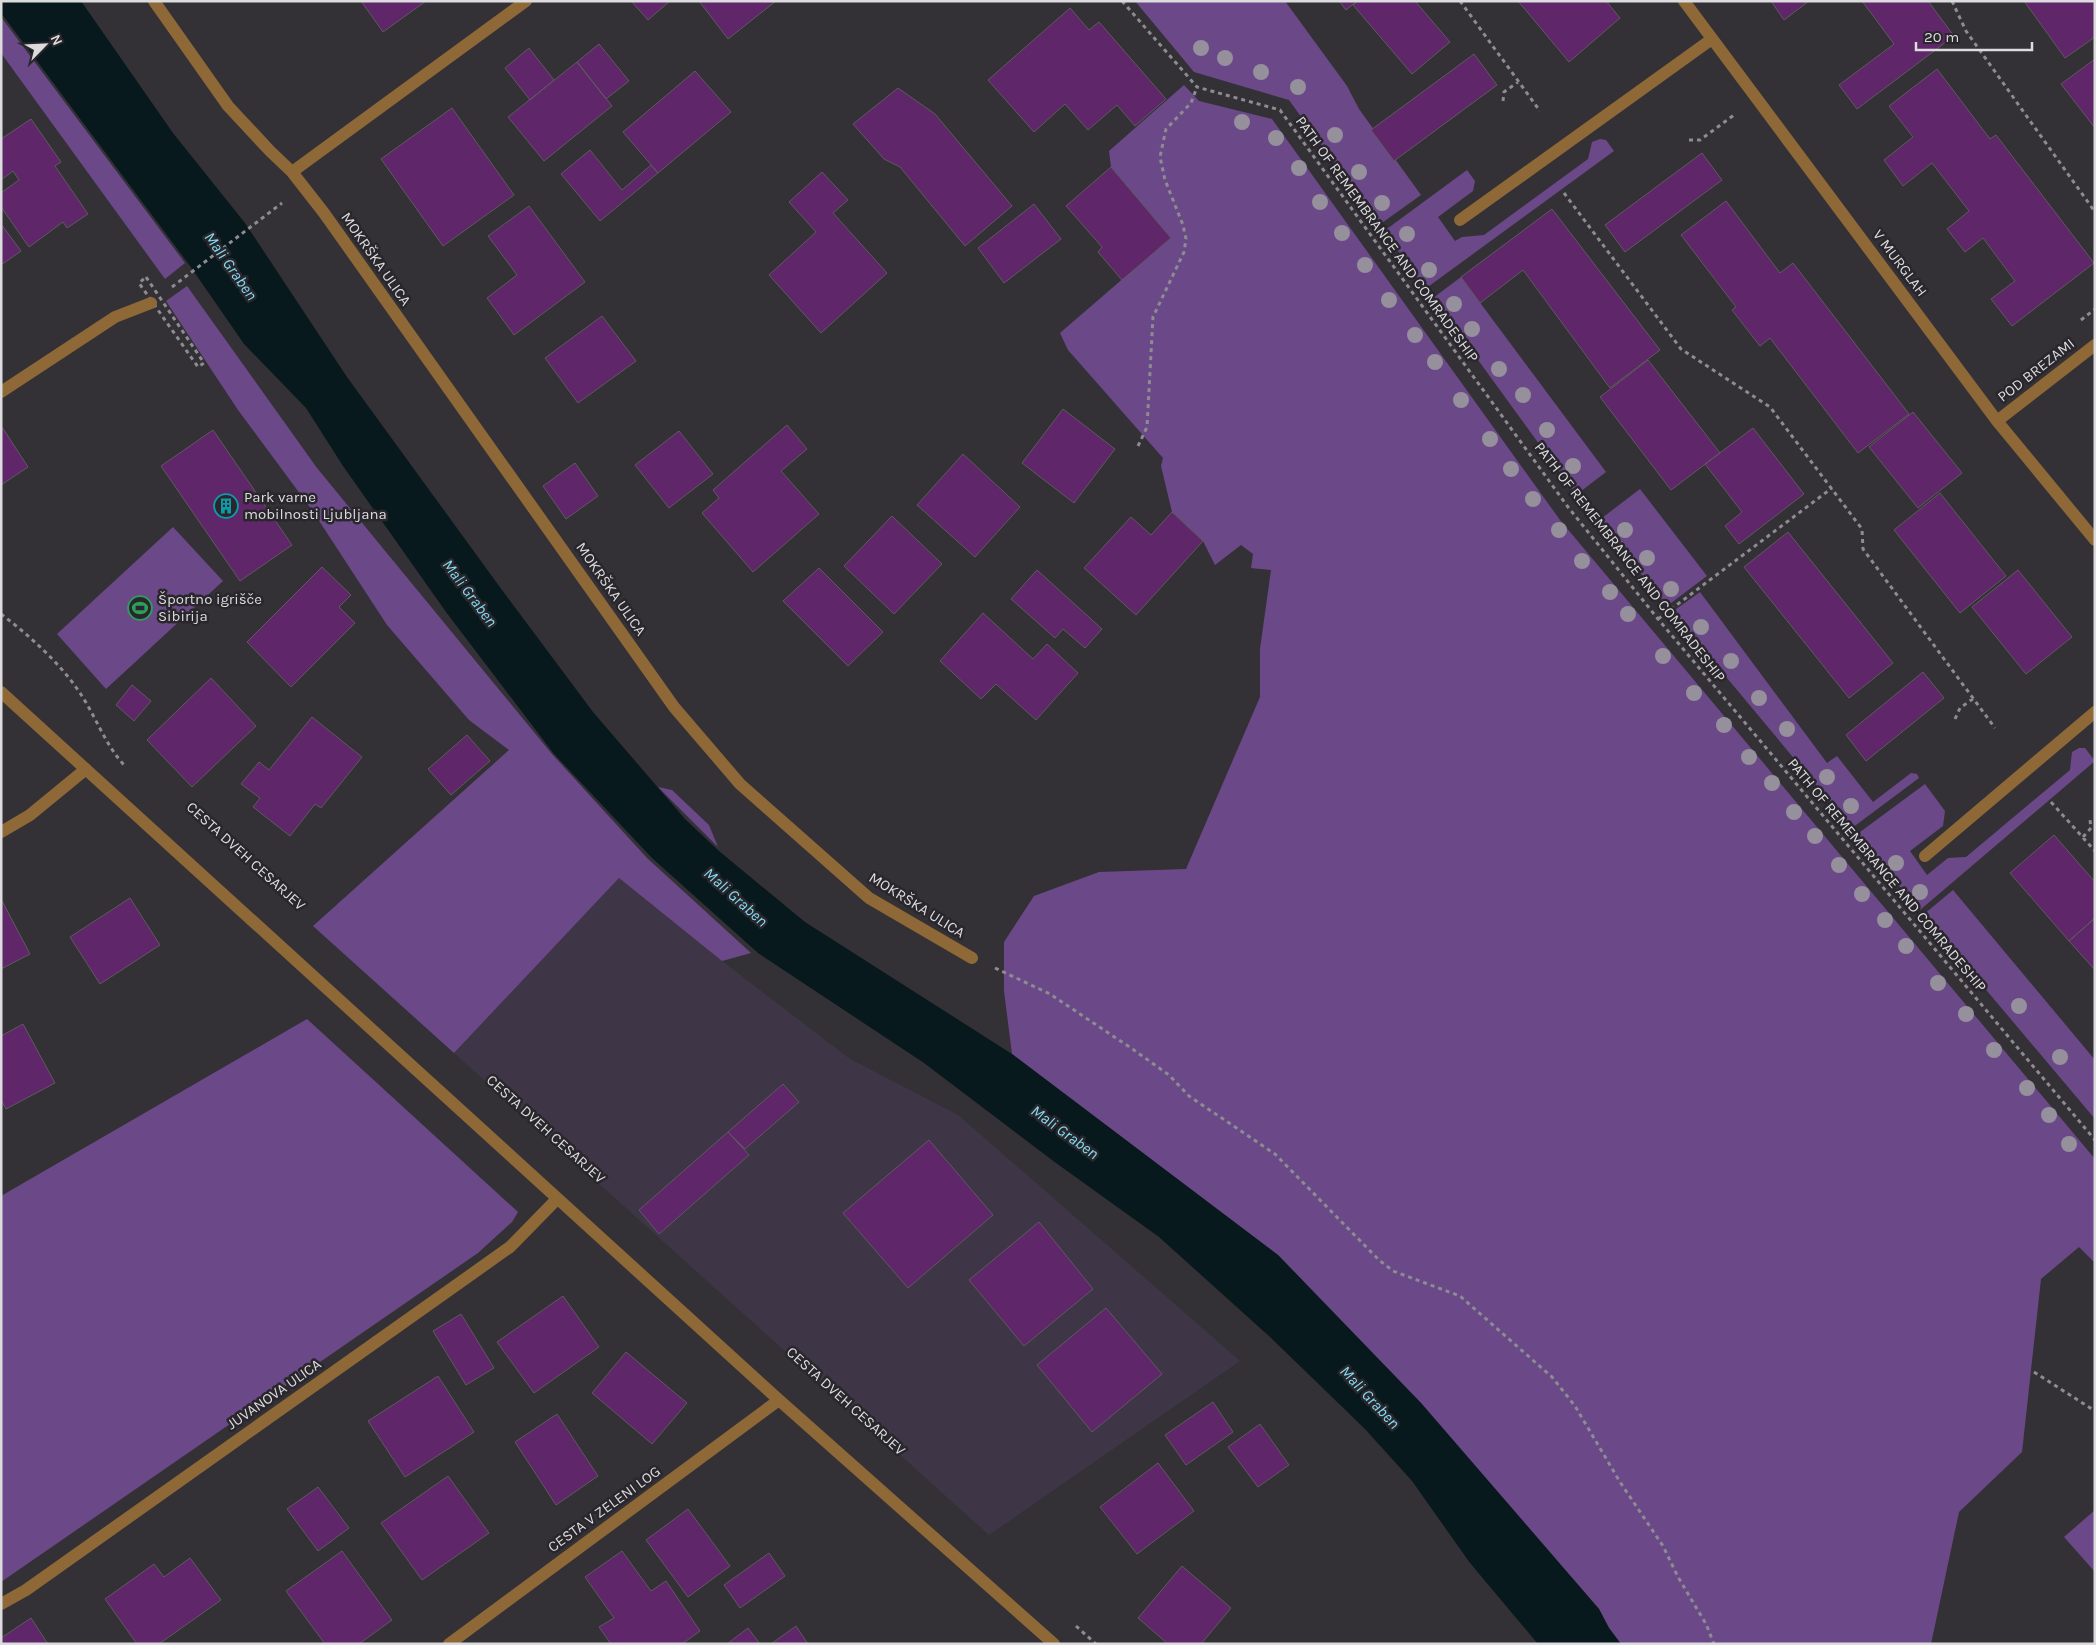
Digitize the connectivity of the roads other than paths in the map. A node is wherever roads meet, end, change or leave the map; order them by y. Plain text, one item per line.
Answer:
1 (154, 1) edge
2 (526, 1) edge
3 (1684, 1) edge
4 (1712, 39) junction
5 (292, 172) junction
6 (1460, 220) dead end
7 (155, 300) road end
8 (2095, 345) edge
9 (1, 392) edge
10 (1997, 421) junction
11 (2095, 540) edge
12 (1, 692) edge
13 (2095, 712) edge
14 (86, 769) junction
15 (1, 832) edge
16 (1925, 856) dead end
17 (972, 958) road end
18 (557, 1199) junction
19 (778, 1400) junction
20 (1, 1604) edge
21 (449, 1644) edge
22 (1054, 1644) edge

1 - 5 street, MOKRŠKA ULICA
2 - 5 street
3 - 4 street, V MURGLAH
4 - 6 street
4 - 10 street, V MURGLAH
5 - 17 street, MOKRŠKA ULICA
7 - 9 street
8 - 10 street, POD BREZAMI
10 - 11 street, V MURGLAH
12 - 14 street
13 - 16 street
14 - 15 street
14 - 18 street
18 - 19 street
18 - 20 street, JUVANOVA ULICA
19 - 21 street, CESTA V ZELENI LOG
19 - 22 street

